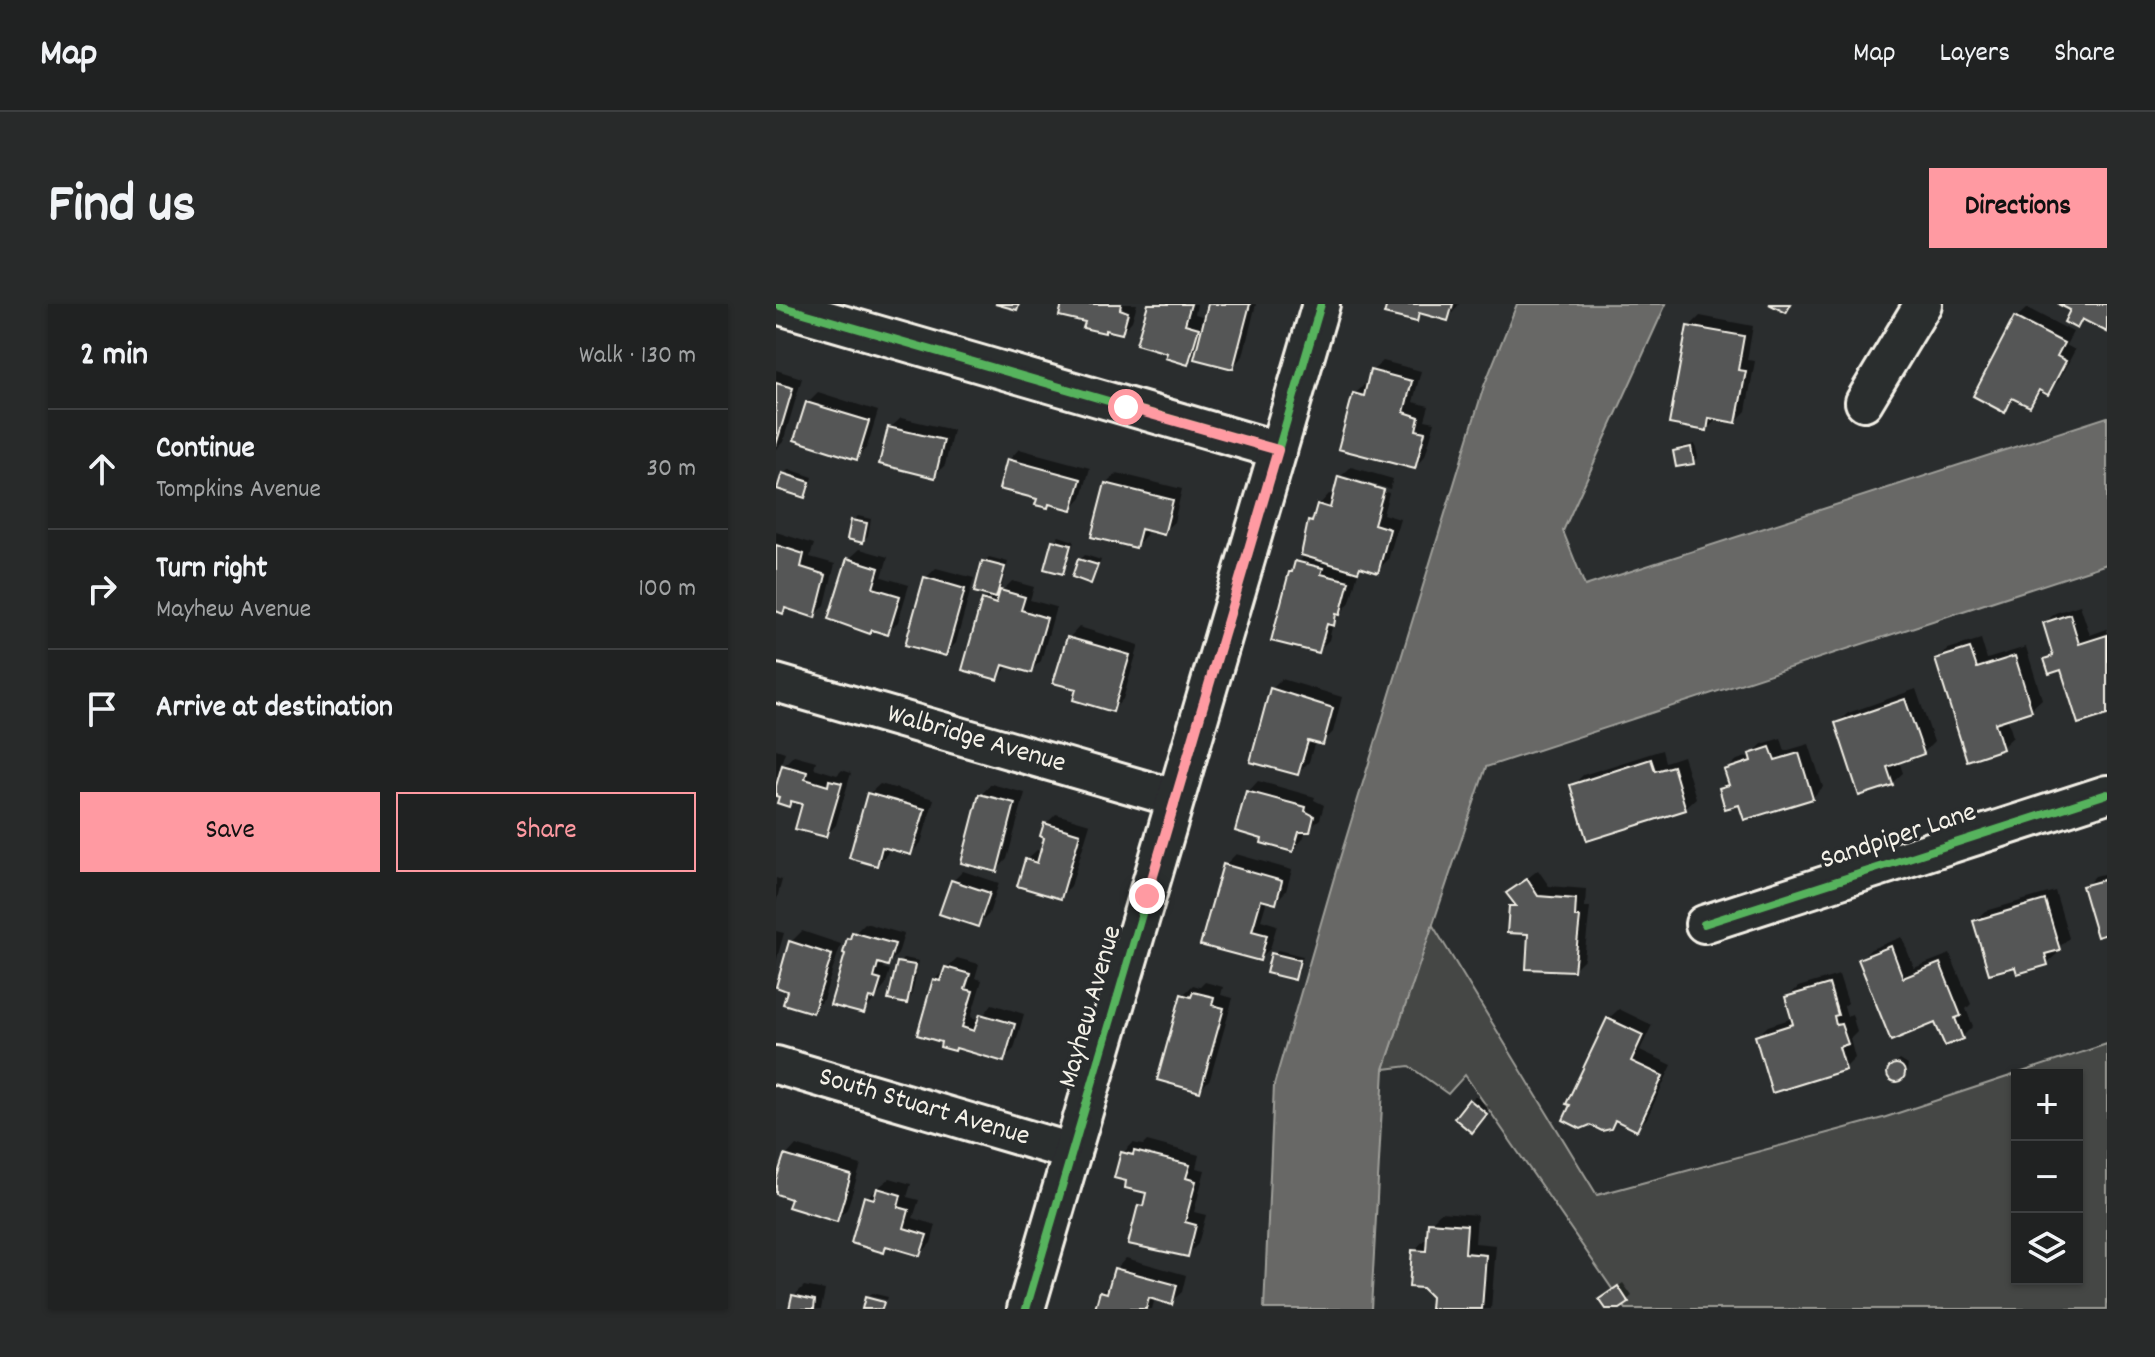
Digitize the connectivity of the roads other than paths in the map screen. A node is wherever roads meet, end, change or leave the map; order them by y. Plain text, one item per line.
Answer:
1 (1321, 304) edge
2 (1923, 304) edge
3 (776, 305) edge
4 (1864, 402) dead end
5 (1278, 450) junction
6 (776, 683) edge
7 (2107, 794) edge
8 (1175, 798) junction
9 (1704, 924) dead end
10 (776, 1065) edge
11 (1072, 1152) junction
12 (1026, 1309) edge

1 - 5 street, Mayhew Avenue
2 - 4 street
3 - 5 street
5 - 8 street, Mayhew Avenue
6 - 8 street, Walbridge Avenue
7 - 9 street, Sandpiper Lane
8 - 11 street, Mayhew Avenue
10 - 11 street, South Stuart Avenue
11 - 12 street, Mayhew Avenue

